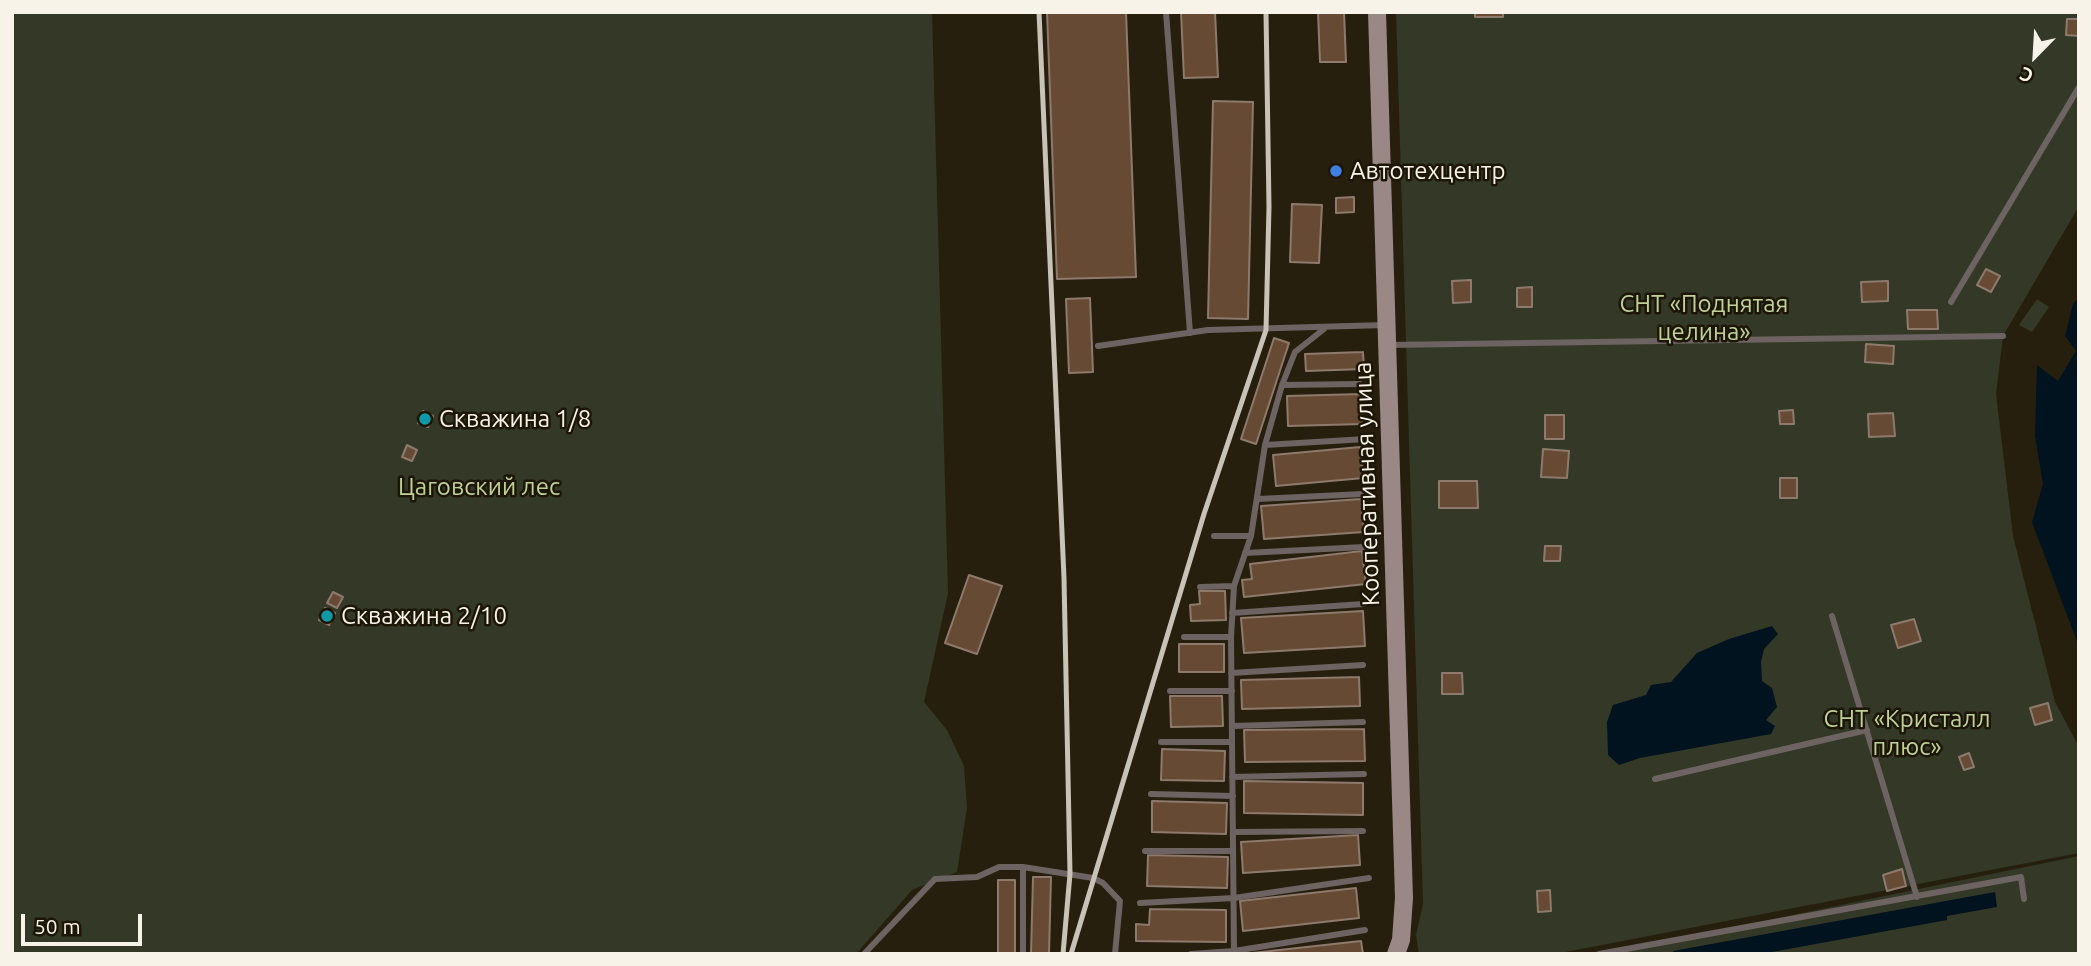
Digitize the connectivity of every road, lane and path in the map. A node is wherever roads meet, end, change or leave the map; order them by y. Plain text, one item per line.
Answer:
1 (1167, 12) edge
2 (1377, 12) edge
3 (2079, 87) edge
4 (1951, 302) dead end
5 (1387, 325) junction
6 (1324, 329) junction
7 (1190, 333) junction
8 (2003, 336) dead end
9 (1388, 345) junction
10 (1097, 346) dead end
11 (1360, 384) dead end
12 (1282, 385) junction
13 (1366, 439) dead end
14 (1265, 444) junction
15 (1363, 494) dead end
16 (1258, 499) junction
17 (1214, 536) dead end
18 (1251, 536) junction
19 (1364, 547) dead end
20 (1245, 553) junction
21 (1234, 586) junction
22 (1200, 587) dead end
23 (1363, 604) dead end
24 (1232, 613) junction
25 (1832, 616) dead end
26 (1184, 637) dead end
27 (1231, 637) junction
28 (1363, 665) dead end
29 (1231, 673) junction
30 (1170, 691) dead end
31 (1232, 691) junction
32 (1363, 722) dead end
33 (1232, 726) junction
34 (1867, 730) junction
35 (1161, 742) dead end
36 (1232, 742) junction
37 (1364, 774) dead end
38 (1233, 776) junction
39 (1655, 779) dead end
40 (1151, 794) dead end
41 (1233, 796) junction
42 (1363, 831) dead end
43 (1233, 832) junction
44 (1145, 850) dead end
45 (1233, 851) junction
46 (1023, 867) junction
47 (1369, 878) dead end
48 (1917, 897) junction
49 (1234, 898) junction
50 (2024, 899) dead end
51 (1140, 903) dead end
52 (1365, 930) dead end
53 (1234, 951) junction
54 (864, 954) edge
55 (1023, 954) edge
56 (1115, 954) edge
57 (1191, 954) edge
58 (1396, 954) edge
59 (1599, 954) edge

1 - 7 lane
2 - 5 main road, Кооперативная улица
3 - 4 lane
5 - 6 lane
5 - 9 main road, Кооперативная улица
6 - 7 lane
6 - 12 lane
7 - 10 lane
8 - 9 lane
9 - 58 main road, Кооперативная улица
11 - 12 lane
12 - 14 lane
13 - 14 lane
14 - 16 lane
15 - 16 lane
16 - 18 lane
17 - 18 lane
18 - 20 lane
19 - 20 lane
20 - 21 lane
21 - 22 lane
21 - 24 lane
23 - 24 lane
24 - 27 lane
25 - 34 lane
26 - 27 lane
27 - 29 lane
28 - 29 lane
29 - 31 lane
30 - 31 lane
31 - 33 lane
32 - 33 lane
33 - 36 lane
34 - 39 lane
34 - 48 lane
35 - 36 lane
36 - 38 lane
37 - 38 lane
38 - 41 lane
40 - 41 lane
41 - 43 lane
42 - 43 lane
43 - 45 lane
44 - 45 lane
45 - 49 lane
46 - 54 lane
46 - 55 lane
46 - 56 lane
47 - 49 lane
48 - 50 lane
48 - 59 lane
49 - 51 lane
49 - 53 lane
52 - 53 lane
53 - 57 lane

